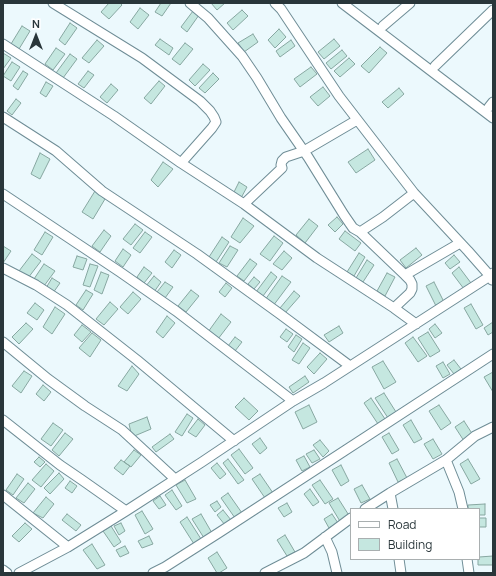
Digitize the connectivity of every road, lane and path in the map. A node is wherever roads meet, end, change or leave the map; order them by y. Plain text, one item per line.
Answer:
1 (190, 3) edge
2 (275, 3) edge
3 (342, 3) edge
4 (352, 3) edge
5 (410, 3) edge
6 (56, 4) edge
7 (493, 10) edge
8 (383, 26) junction
9 (3, 44) edge
10 (435, 66) junction
11 (492, 106) edge
12 (3, 117) edge
13 (493, 118) edge
14 (357, 120) junction
15 (304, 151) junction
16 (181, 163) junction
17 (414, 193) junction
18 (3, 194) edge
19 (244, 204) junction
20 (360, 232) junction
21 (460, 243) junction
22 (3, 268) edge
23 (405, 275) junction
24 (492, 277) edge
25 (394, 308) junction
26 (416, 324) junction
27 (3, 342) edge
28 (493, 354) edge
29 (350, 366) junction
30 (293, 401) junction
31 (3, 420) edge
32 (493, 427) edge
33 (234, 441) junction
34 (446, 460) junction
35 (175, 479) junction
36 (390, 493) junction
37 (3, 495) edge
38 (367, 508) edge
39 (393, 508) edge
40 (463, 508) edge
41 (126, 511) junction
42 (350, 519) edge
43 (325, 537) junction
44 (68, 547) junction
45 (399, 560) edge
46 (467, 560) edge
47 (3, 570) edge
48 (7, 573) edge
49 (19, 573) edge
50 (154, 573) edge
51 (265, 573) edge
52 (337, 573) edge
53 (401, 573) edge
54 (469, 573) edge

1 - 15 street
2 - 14 street
3 - 13 street
4 - 8 street
5 - 8 street
6 - 16 street
7 - 10 street
8 - 10 street
9 - 16 street
10 - 11 street
12 - 29 street
14 - 15 street
14 - 17 street
15 - 19 street
15 - 20 street
16 - 19 street
17 - 20 street
17 - 21 street
18 - 30 street
19 - 25 street
20 - 23 street
21 - 23 street
21 - 24 street
22 - 33 street
23 - 25 street
24 - 26 street
25 - 26 street
26 - 29 street
27 - 35 street
28 - 50 street
29 - 30 street
30 - 33 street
31 - 41 street
32 - 34 street
33 - 35 street
34 - 36 street
34 - 40 street
35 - 41 street
36 - 38 street
36 - 39 street
37 - 44 street
41 - 44 street
42 - 43 street
43 - 51 street
43 - 52 street
44 - 49 street
45 - 53 street
46 - 54 street
47 - 48 street

